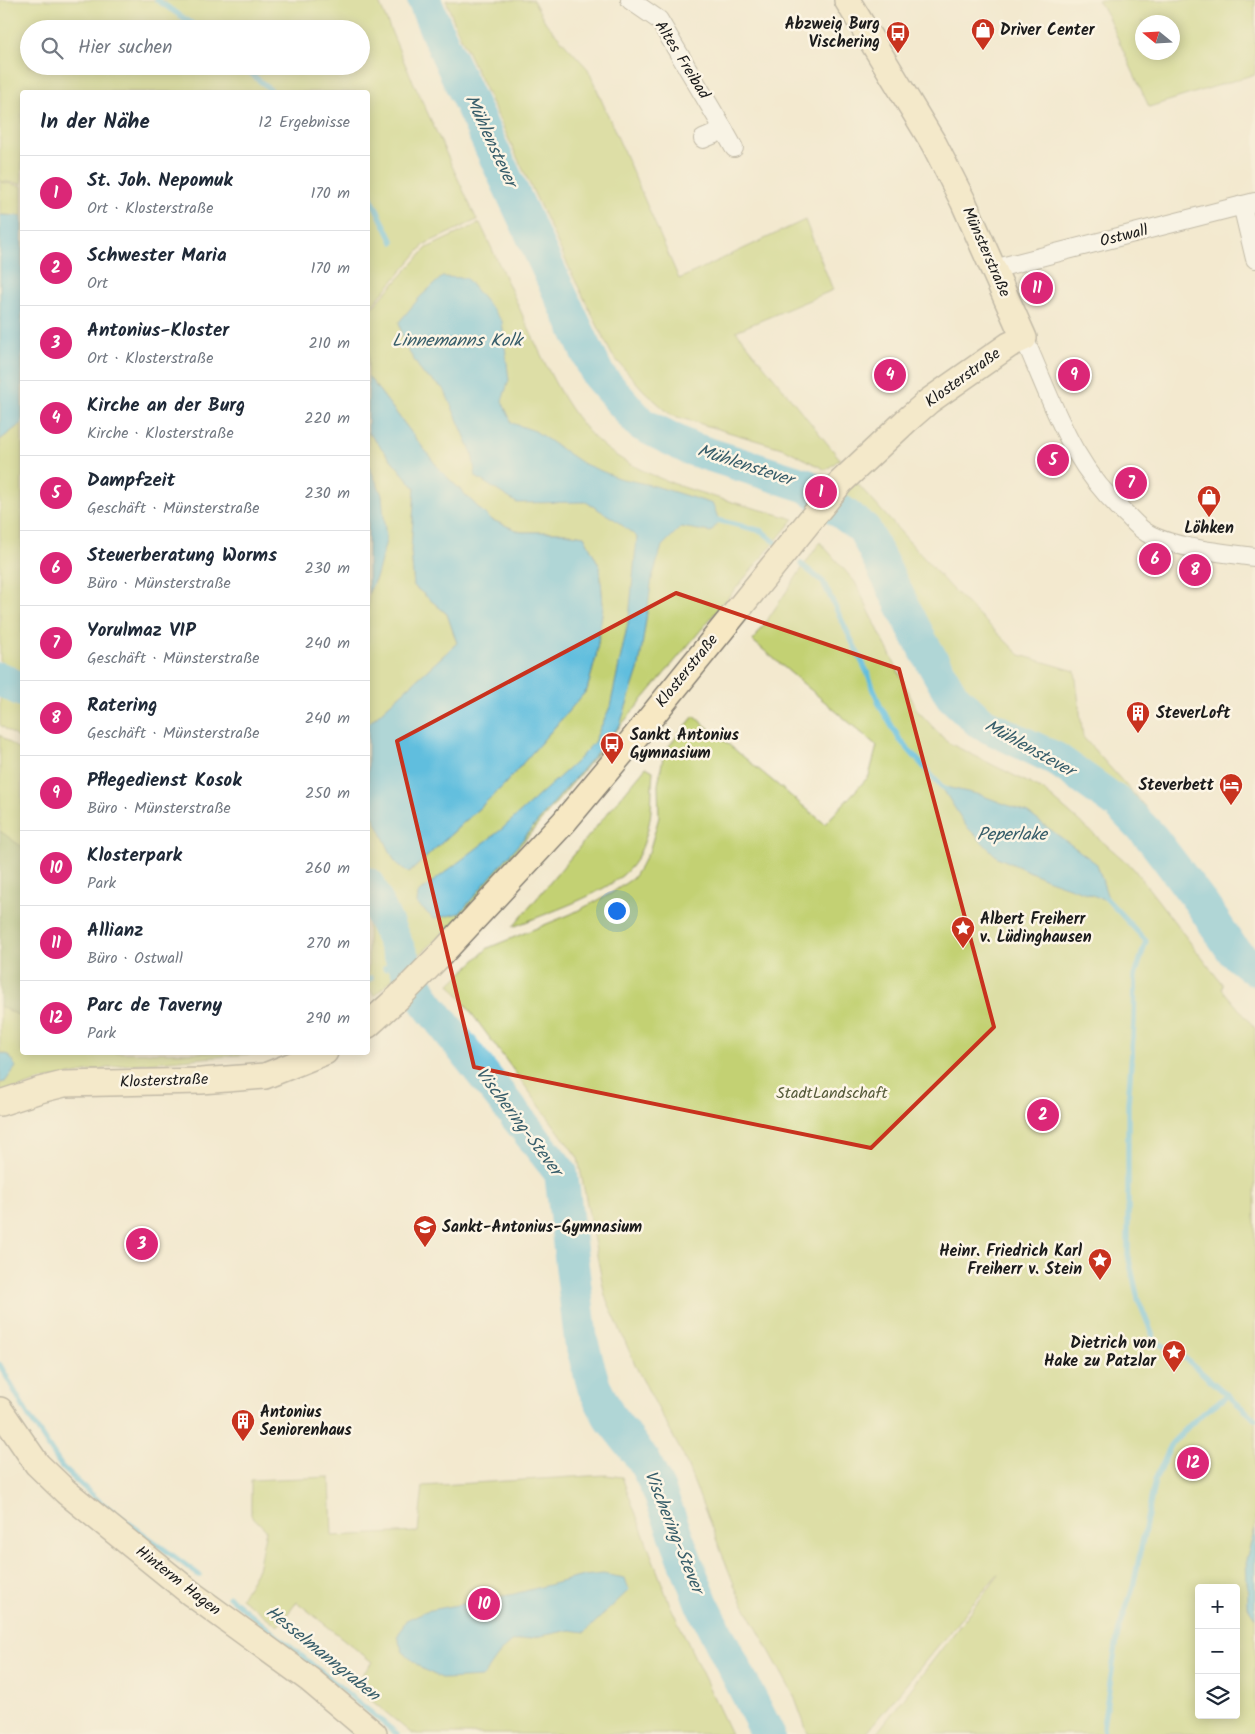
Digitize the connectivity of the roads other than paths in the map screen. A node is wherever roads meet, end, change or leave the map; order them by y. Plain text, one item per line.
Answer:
1 (630, 0) edge
2 (847, 0) edge
3 (724, 130) junction
4 (703, 140) dead end
5 (734, 148) dead end
6 (1249, 204) edge
7 (1255, 259) edge
8 (993, 271) junction
9 (1024, 338) junction
10 (1255, 557) edge
11 (370, 1023) edge
12 (318, 1055) edge
13 (0, 1103) edge
14 (0, 1410) edge
15 (374, 1734) edge

1 - 3 street, Altes Freibad
2 - 8 street, Münsterstraße
3 - 4 street
3 - 5 street, Altes Freibad
6 - 7 street
6 - 8 street, Ostwall
8 - 9 street, Münsterstraße
9 - 10 street, Münsterstraße
9 - 11 street, Klosterstraße
12 - 13 street, Klosterstraße
14 - 15 street, Hinterm Hagen

